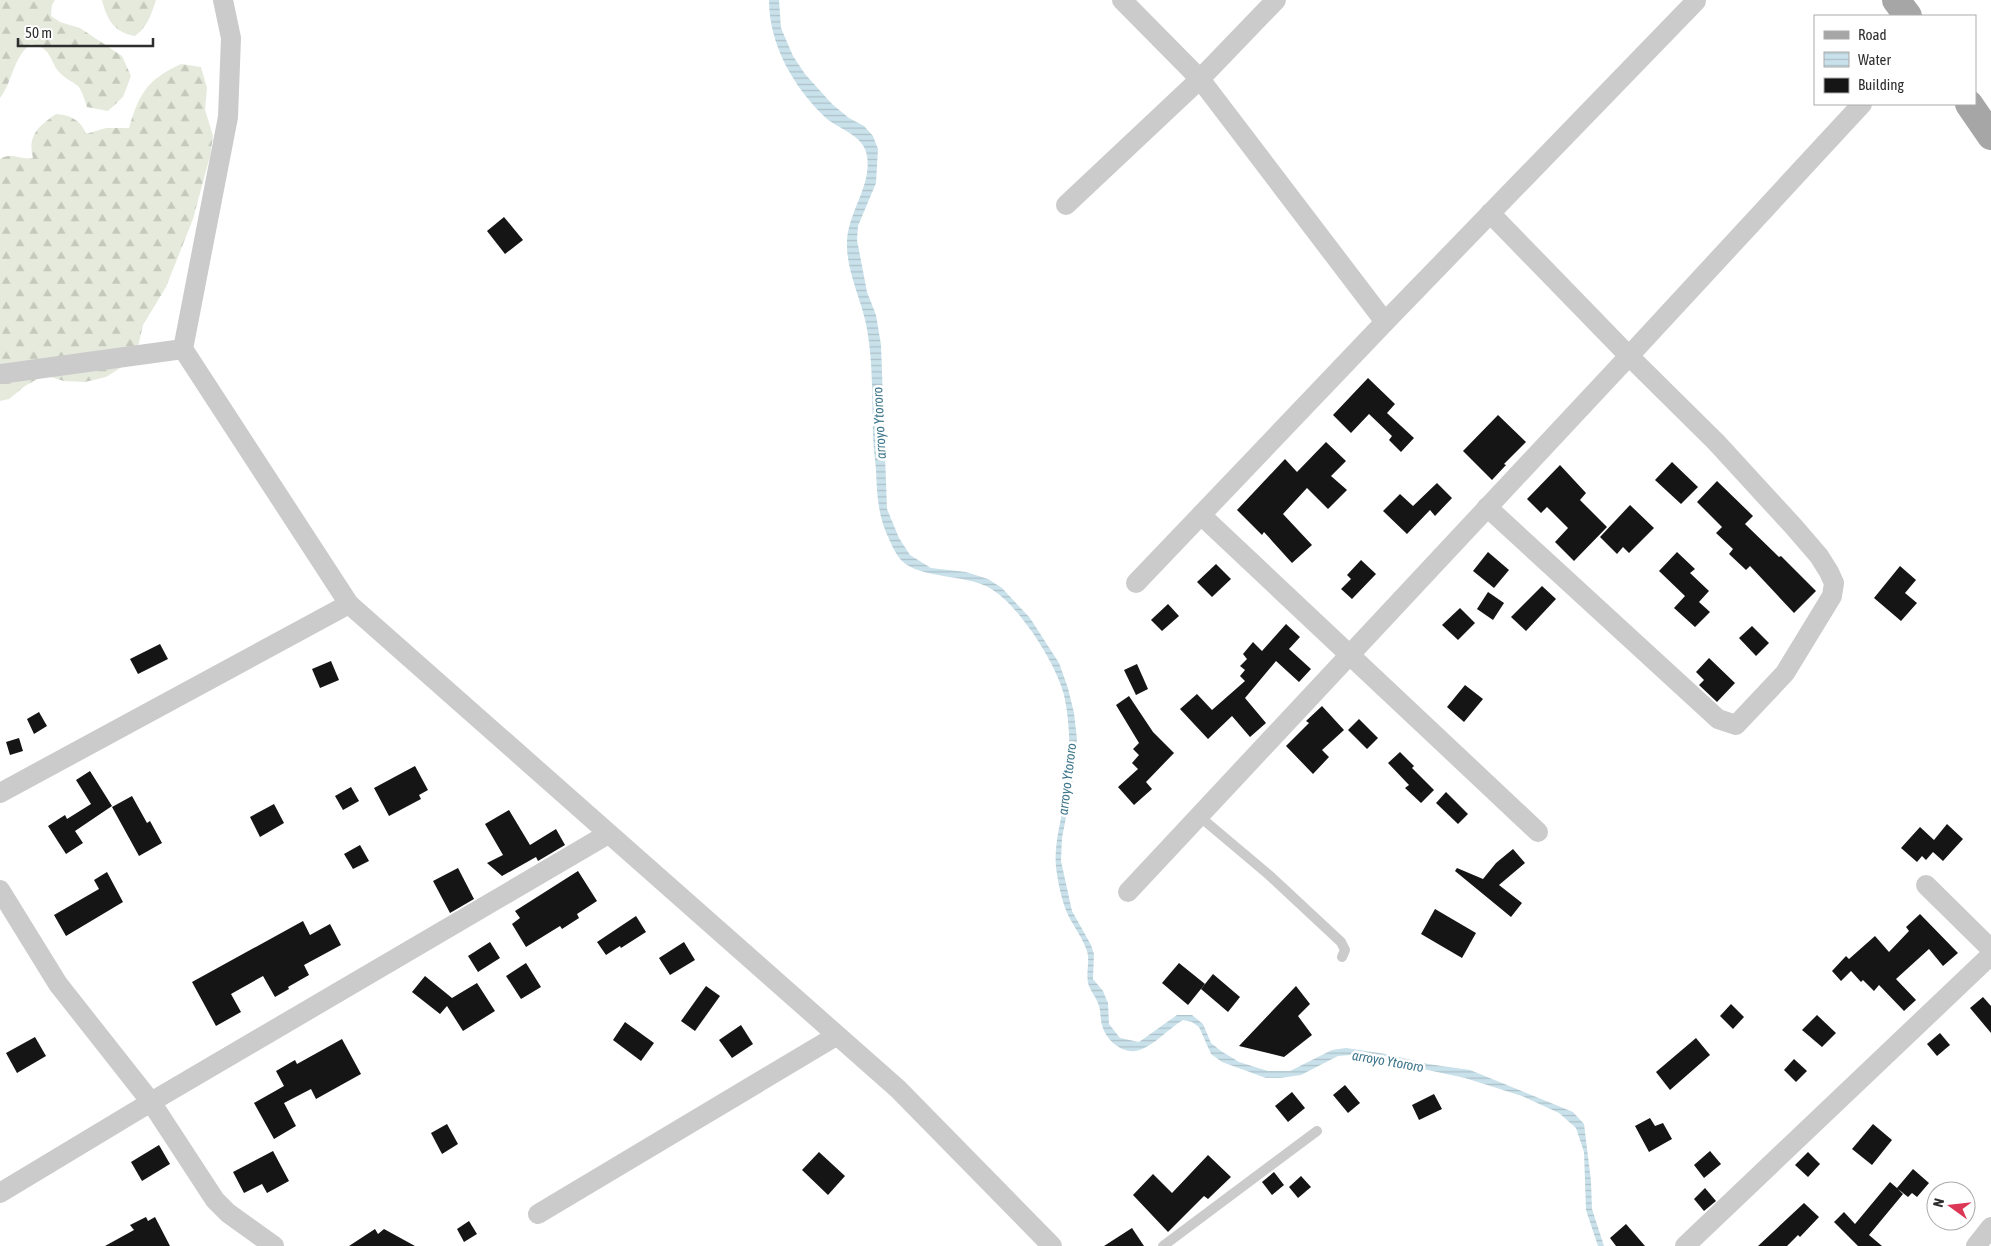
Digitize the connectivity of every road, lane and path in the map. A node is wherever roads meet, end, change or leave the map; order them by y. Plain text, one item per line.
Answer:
1 (223, 0) edge
2 (1122, 0) edge
3 (1276, 0) edge
4 (1696, 1) edge
5 (1200, 79) junction
6 (1861, 105) edge
7 (1970, 105) edge
8 (1991, 136) edge
9 (1066, 205) dead end
10 (1490, 213) junction
11 (1384, 322) junction
12 (183, 349) junction
13 (1629, 356) junction
14 (0, 374) edge
15 (1487, 507) junction
16 (1201, 515) junction
17 (1136, 583) dead end
18 (349, 604) junction
19 (1350, 653) junction
20 (0, 793) edge
21 (1199, 816) junction
22 (1538, 832) dead end
23 (608, 834) junction
24 (1926, 885) dead end
25 (0, 890) edge
26 (1128, 892) dead end
27 (1991, 949) edge
28 (1991, 954) edge
29 (1342, 957) dead end
30 (836, 1036) junction
31 (151, 1102) junction
32 (1317, 1131) dead end
33 (0, 1193) edge
34 (538, 1214) dead end
35 (1991, 1227) edge
36 (274, 1246) edge
37 (1052, 1246) edge
38 (1163, 1246) edge
39 (1685, 1246) edge
40 (1976, 1246) edge

1 - 12 street
2 - 5 street
3 - 5 street
4 - 10 street
5 - 9 street
5 - 11 street
6 - 13 street
7 - 8 main road
10 - 11 street
10 - 13 street
11 - 16 street
12 - 14 street
12 - 18 street
13 - 15 street
13 - 15 street
15 - 19 street
16 - 17 street
16 - 19 street
18 - 20 street
18 - 23 street
19 - 21 street
19 - 22 street
21 - 26 street
21 - 29 lane
23 - 30 street
23 - 31 street
24 - 27 street
25 - 31 street
28 - 39 street
30 - 34 street
30 - 37 street
31 - 33 street
31 - 36 street
32 - 38 lane
35 - 40 street

